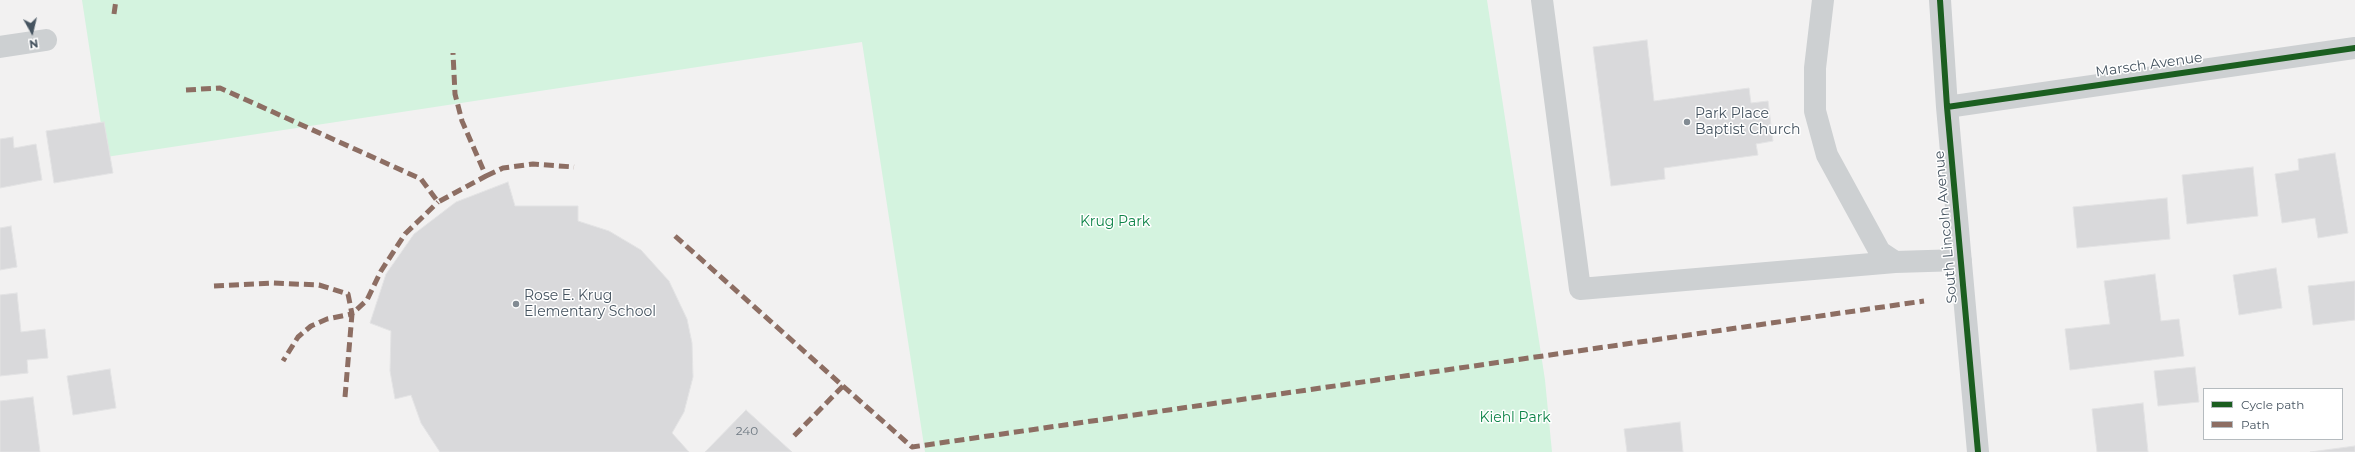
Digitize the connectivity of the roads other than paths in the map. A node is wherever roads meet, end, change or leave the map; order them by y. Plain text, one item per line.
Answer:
1 (1542, 0) edge
2 (1823, 0) edge
3 (1940, 0) edge
4 (46, 40) dead end
5 (0, 47) edge
6 (2355, 48) edge
7 (1947, 107) junction
8 (1961, 260) junction
9 (1895, 262) junction
10 (1978, 452) edge

1 - 9 street
2 - 9 street
3 - 7 street, South Lincoln Avenue
4 - 5 street
6 - 7 street, Marsch Avenue
7 - 8 street, South Lincoln Avenue
8 - 9 street
8 - 10 street, South Lincoln Avenue

